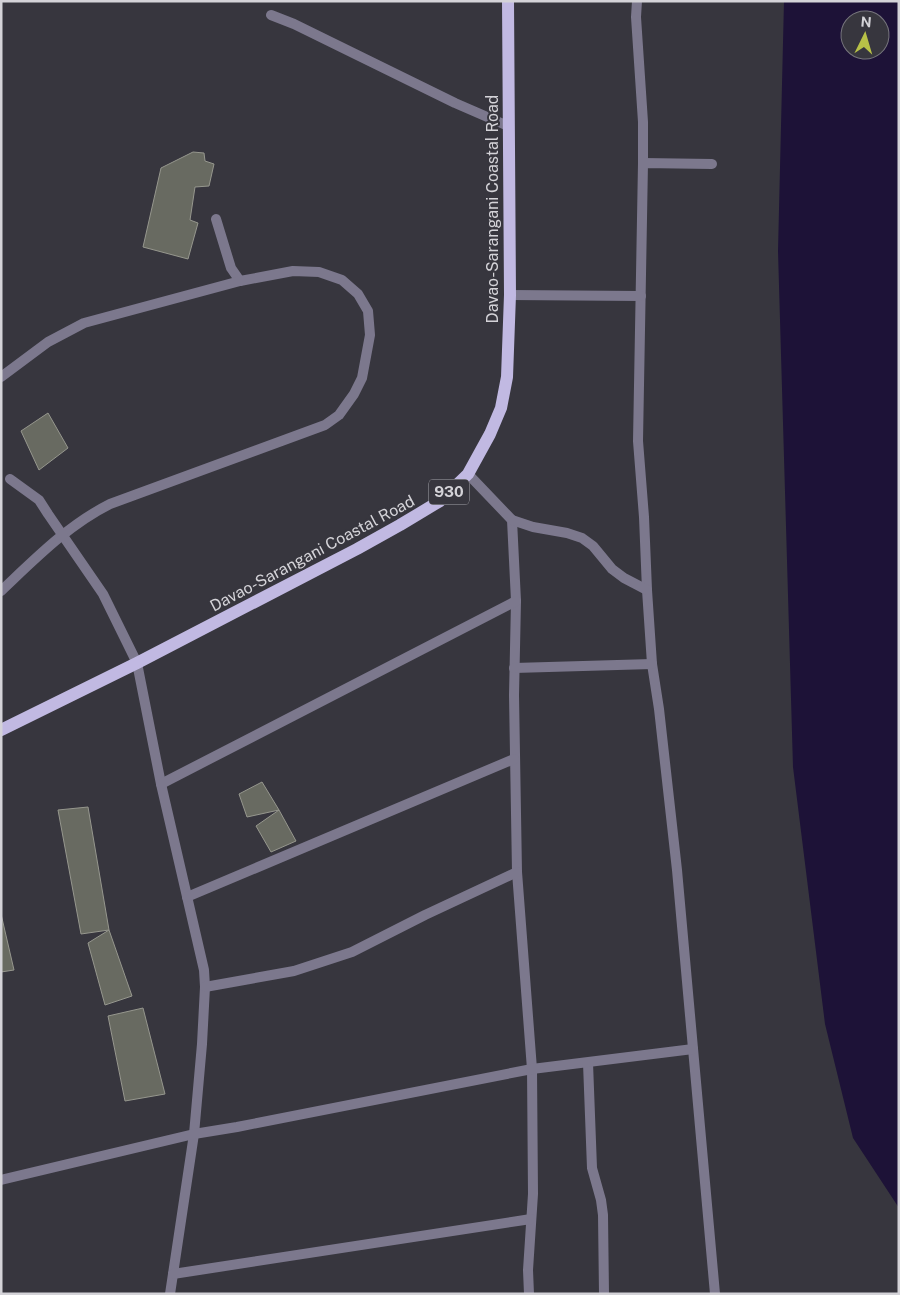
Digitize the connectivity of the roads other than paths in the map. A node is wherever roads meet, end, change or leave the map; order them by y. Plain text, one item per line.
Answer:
1 (508, 1) edge
2 (637, 1) edge
3 (271, 15) dead end
4 (508, 126) junction
5 (643, 163) junction
6 (712, 164) dead end
7 (216, 219) dead end
8 (240, 281) junction
9 (510, 295) junction
10 (641, 296) junction
11 (1, 376) edge
12 (468, 474) junction
13 (10, 479) dead end
14 (512, 520) junction
15 (61, 535) junction
16 (647, 590) junction
17 (1, 591) edge
18 (516, 601) junction
19 (137, 663) junction
20 (652, 664) junction
21 (514, 668) junction
22 (1, 730) edge
23 (514, 759) junction
24 (161, 784) junction
25 (517, 872) junction
26 (187, 897) junction
27 (205, 987) junction
28 (693, 1049) junction
29 (588, 1063) junction
30 (532, 1069) junction
31 (194, 1134) junction
32 (1, 1180) edge
33 (531, 1219) junction
34 (173, 1274) junction
35 (170, 1294) edge
36 (529, 1294) edge
37 (604, 1294) edge
38 (715, 1294) edge

1 - 4 main road, Davao-Sarangani Coastal Road / 930
2 - 5 street
3 - 4 street
4 - 9 main road, Davao-Sarangani Coastal Road / 930
5 - 6 street
5 - 10 street
7 - 8 street
8 - 11 street
8 - 15 street
9 - 10 street
9 - 12 main road, Davao-Sarangani Coastal Road / 930
10 - 16 street
12 - 14 street
12 - 19 main road, Davao-Sarangani Coastal Road / 930
13 - 15 street
14 - 16 street
14 - 18 street
15 - 17 street
15 - 19 street
16 - 20 street
18 - 21 street
18 - 24 street
19 - 22 main road, Davao-Sarangani Coastal Road / 930
19 - 24 street
20 - 21 street
20 - 28 street
21 - 23 street
23 - 25 street
23 - 26 street
24 - 26 street
25 - 27 street
25 - 30 street
26 - 27 street
27 - 31 street
28 - 29 street
28 - 38 street
29 - 30 street
29 - 37 street
30 - 31 street
30 - 33 street
31 - 32 street
31 - 34 street
33 - 34 street
33 - 36 street
34 - 35 street

